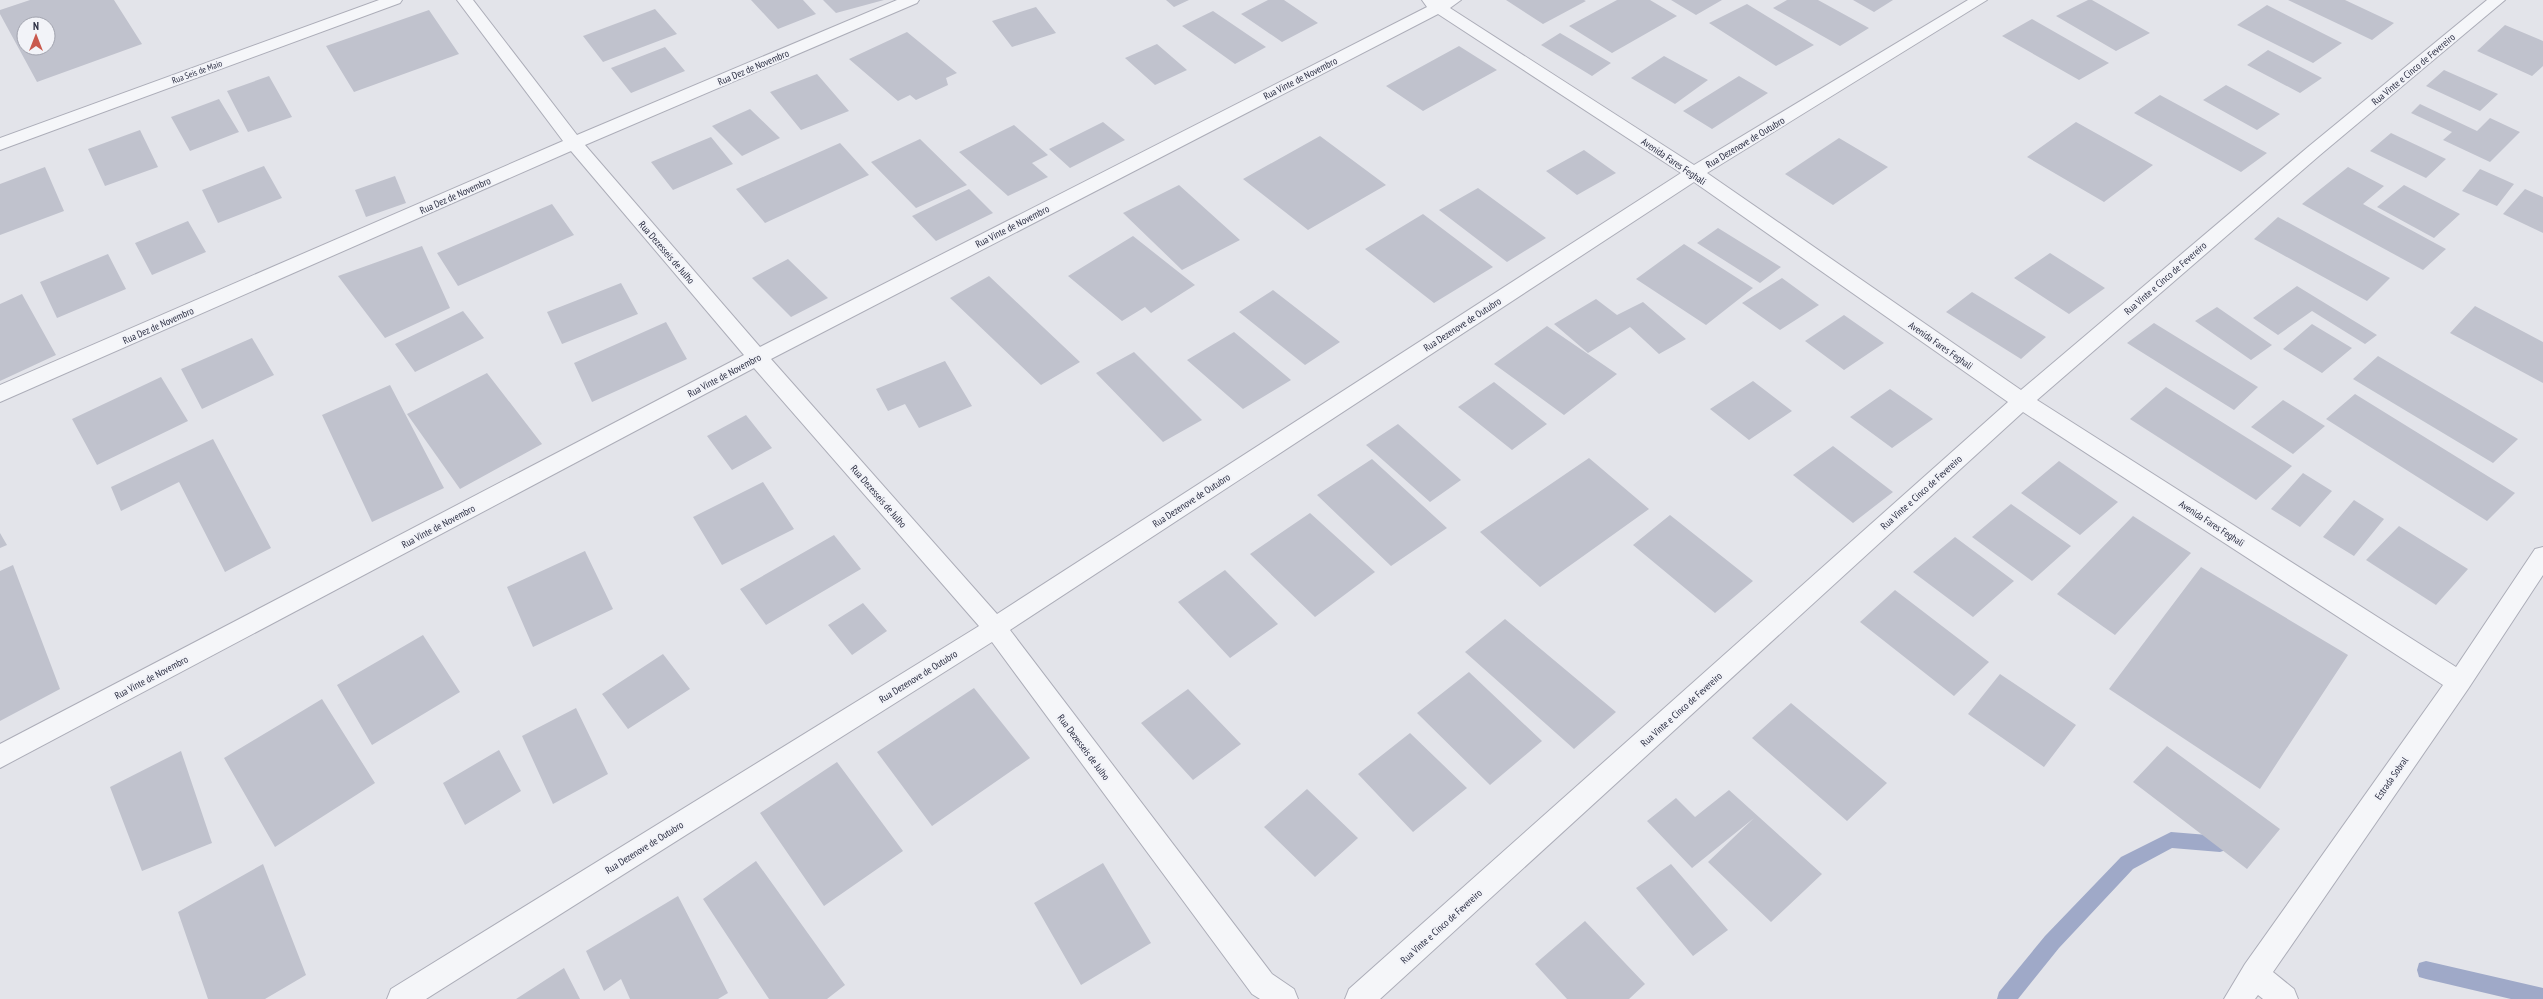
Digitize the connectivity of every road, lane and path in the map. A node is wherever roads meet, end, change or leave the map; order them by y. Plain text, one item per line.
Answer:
1 (394, 0) edge
2 (465, 0) edge
3 (911, 0) edge
4 (1979, 0) edge
5 (2497, 0) edge
6 (1440, 2) edge
7 (0, 144) edge
8 (574, 144) junction
9 (1694, 173) junction
10 (757, 358) junction
11 (0, 394) edge
12 (2022, 401) junction
13 (2543, 556) edge
14 (995, 628) junction
15 (2459, 682) junction
16 (0, 757) edge
17 (2255, 974) junction
18 (401, 999) edge
19 (1284, 999) edge
20 (1359, 999) edge
21 (2238, 999) edge
22 (2284, 999) edge

1 - 7 street, Rua Seis de Maio
2 - 8 street, Rua Dezesseis de Julho
3 - 8 street, Rua Dez de Novembro
4 - 9 street, Rua Dezenove de Outubro
5 - 12 street, Rua Vinte e Cinco de Fevereiro
6 - 9 street, Avenida Fares Feghali
6 - 10 street, Rua Vinte de Novembro
8 - 10 street, Rua Dezesseis de Julho
8 - 11 street, Rua Dez de Novembro
9 - 12 street, Avenida Fares Feghali
9 - 14 street, Rua Dezenove de Outubro
10 - 14 street, Rua Dezesseis de Julho
10 - 16 street, Rua Vinte de Novembro
12 - 15 street, Avenida Fares Feghali
12 - 20 street, Rua Vinte e Cinco de Fevereiro
13 - 15 street, Estrada Sobral
14 - 18 street, Rua Dezenove de Outubro
14 - 19 street, Rua Dezesseis de Julho
15 - 17 street, Estrada Sobral
17 - 21 street, Estrada Sobral
17 - 22 street

